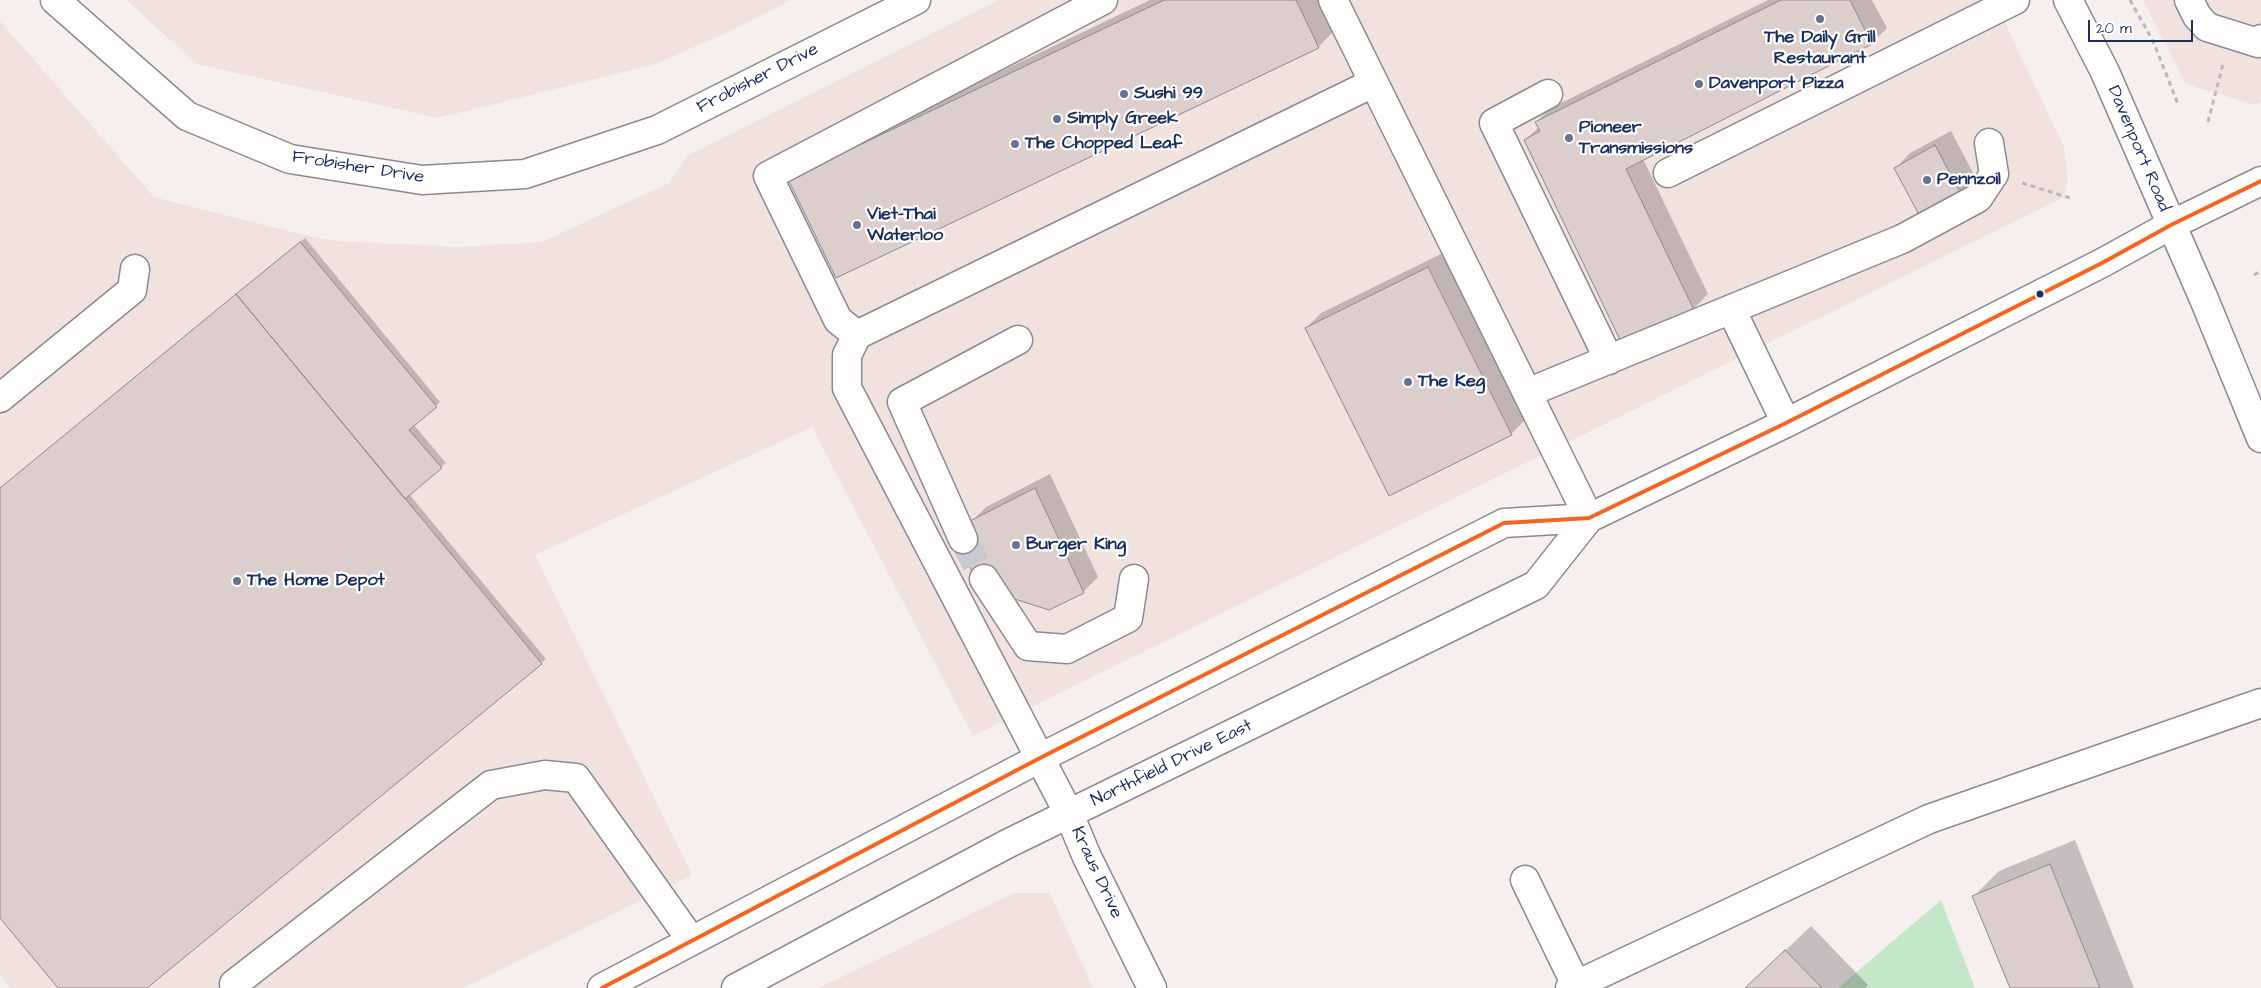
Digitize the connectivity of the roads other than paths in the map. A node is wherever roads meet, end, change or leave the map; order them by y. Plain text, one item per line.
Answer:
1 (54, 0) edge
2 (916, 0) edge
3 (1103, 0) edge
4 (1333, 0) edge
5 (2015, 0) edge
6 (2068, 0) edge
7 (2189, 0) edge
8 (2261, 39) edge
9 (1373, 83) junction
10 (1548, 94) dead end
11 (1989, 143) dead end
12 (1668, 173) dead end
13 (2261, 181) edge
14 (2171, 225) junction
15 (135, 269) dead end
16 (1731, 309) junction
17 (857, 335) junction
18 (1018, 340) dead end
19 (1608, 360) junction
20 (1527, 393) junction
21 (0, 398) edge
22 (1786, 423) junction
23 (2261, 438) edge
24 (1589, 518) junction
25 (963, 539) tunnel mouth
26 (1134, 579) dead end
27 (984, 580) tunnel mouth
28 (2261, 703) edge
29 (1040, 758) junction
30 (1069, 814) junction
31 (1525, 880) dead end
32 (691, 940) junction
33 (234, 984) dead end
34 (1573, 986) edge
35 (602, 988) edge
36 (736, 988) edge
37 (1152, 988) edge

1 - 2 main road, Frobisher Drive
3 - 17 main road
4 - 9 main road
5 - 12 main road
6 - 14 main road, Davenport Road
7 - 8 main road
9 - 17 main road
9 - 20 main road
10 - 19 main road
11 - 16 main road
13 - 14 main road, Northfield Drive East
14 - 22 main road, Northfield Drive East
14 - 23 main road, Davenport Road
15 - 21 main road
16 - 19 main road
16 - 22 main road
17 - 29 main road, Kraus Drive
18 - 25 main road
19 - 20 main road
20 - 24 main road
22 - 24 main road, Northfield Drive East
24 - 29 main road, Northfield Drive East
24 - 30 main road, Northfield Drive East
26 - 27 main road
28 - 34 main road
29 - 30 main road, Kraus Drive
29 - 32 main road, Northfield Drive East
30 - 36 main road, Northfield Drive East
30 - 37 main road, Kraus Drive
31 - 34 main road
32 - 33 main road
32 - 35 main road, Northfield Drive East

